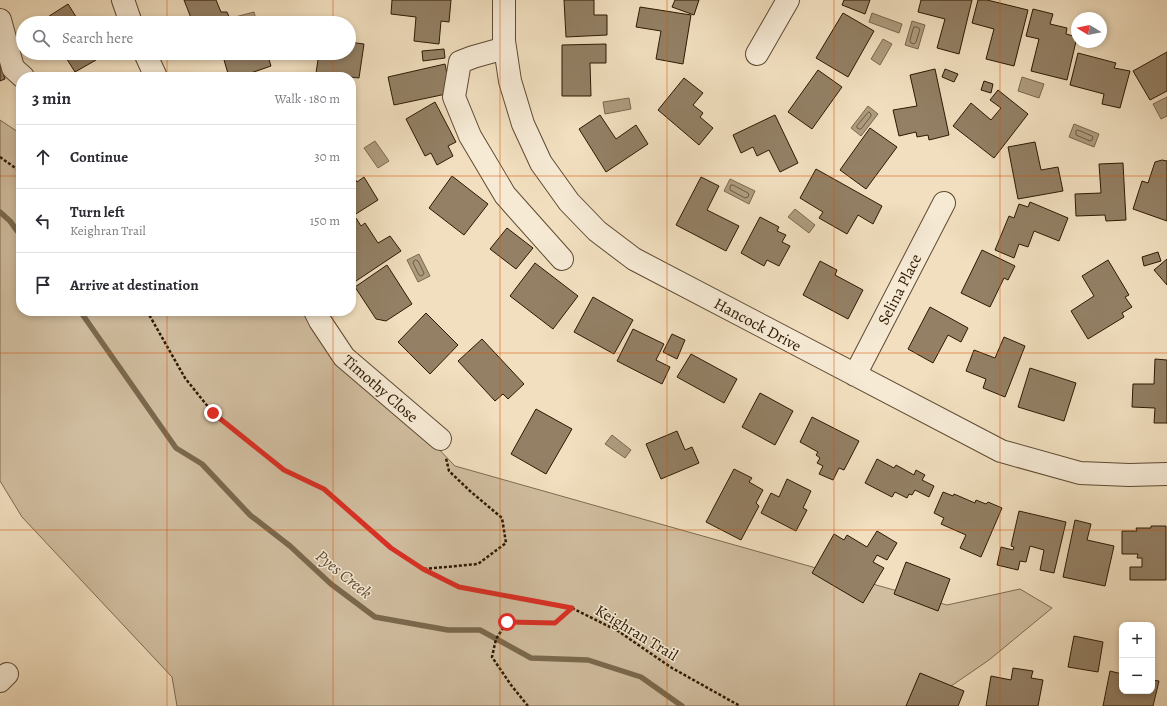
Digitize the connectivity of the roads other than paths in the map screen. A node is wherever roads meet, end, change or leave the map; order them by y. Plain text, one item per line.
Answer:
1 (123, 0) edge
2 (504, 0) edge
3 (788, 0) edge
4 (129, 16) edge
5 (0, 20) edge
6 (505, 48) junction
7 (757, 54) dead end
8 (148, 60) edge
9 (17, 72) edge
10 (154, 72) edge
11 (944, 202) dead end
12 (562, 259) dead end
13 (318, 316) edge
14 (855, 375) junction
15 (440, 439) road end
16 (1167, 474) edge

1 - 4 street
2 - 6 street, Hancock Drive
3 - 7 street
5 - 9 street
6 - 12 street
6 - 14 street, Hancock Drive
8 - 10 street
11 - 14 street, Selina Place
13 - 15 street, Timothy Close
14 - 16 street, Hancock Drive

